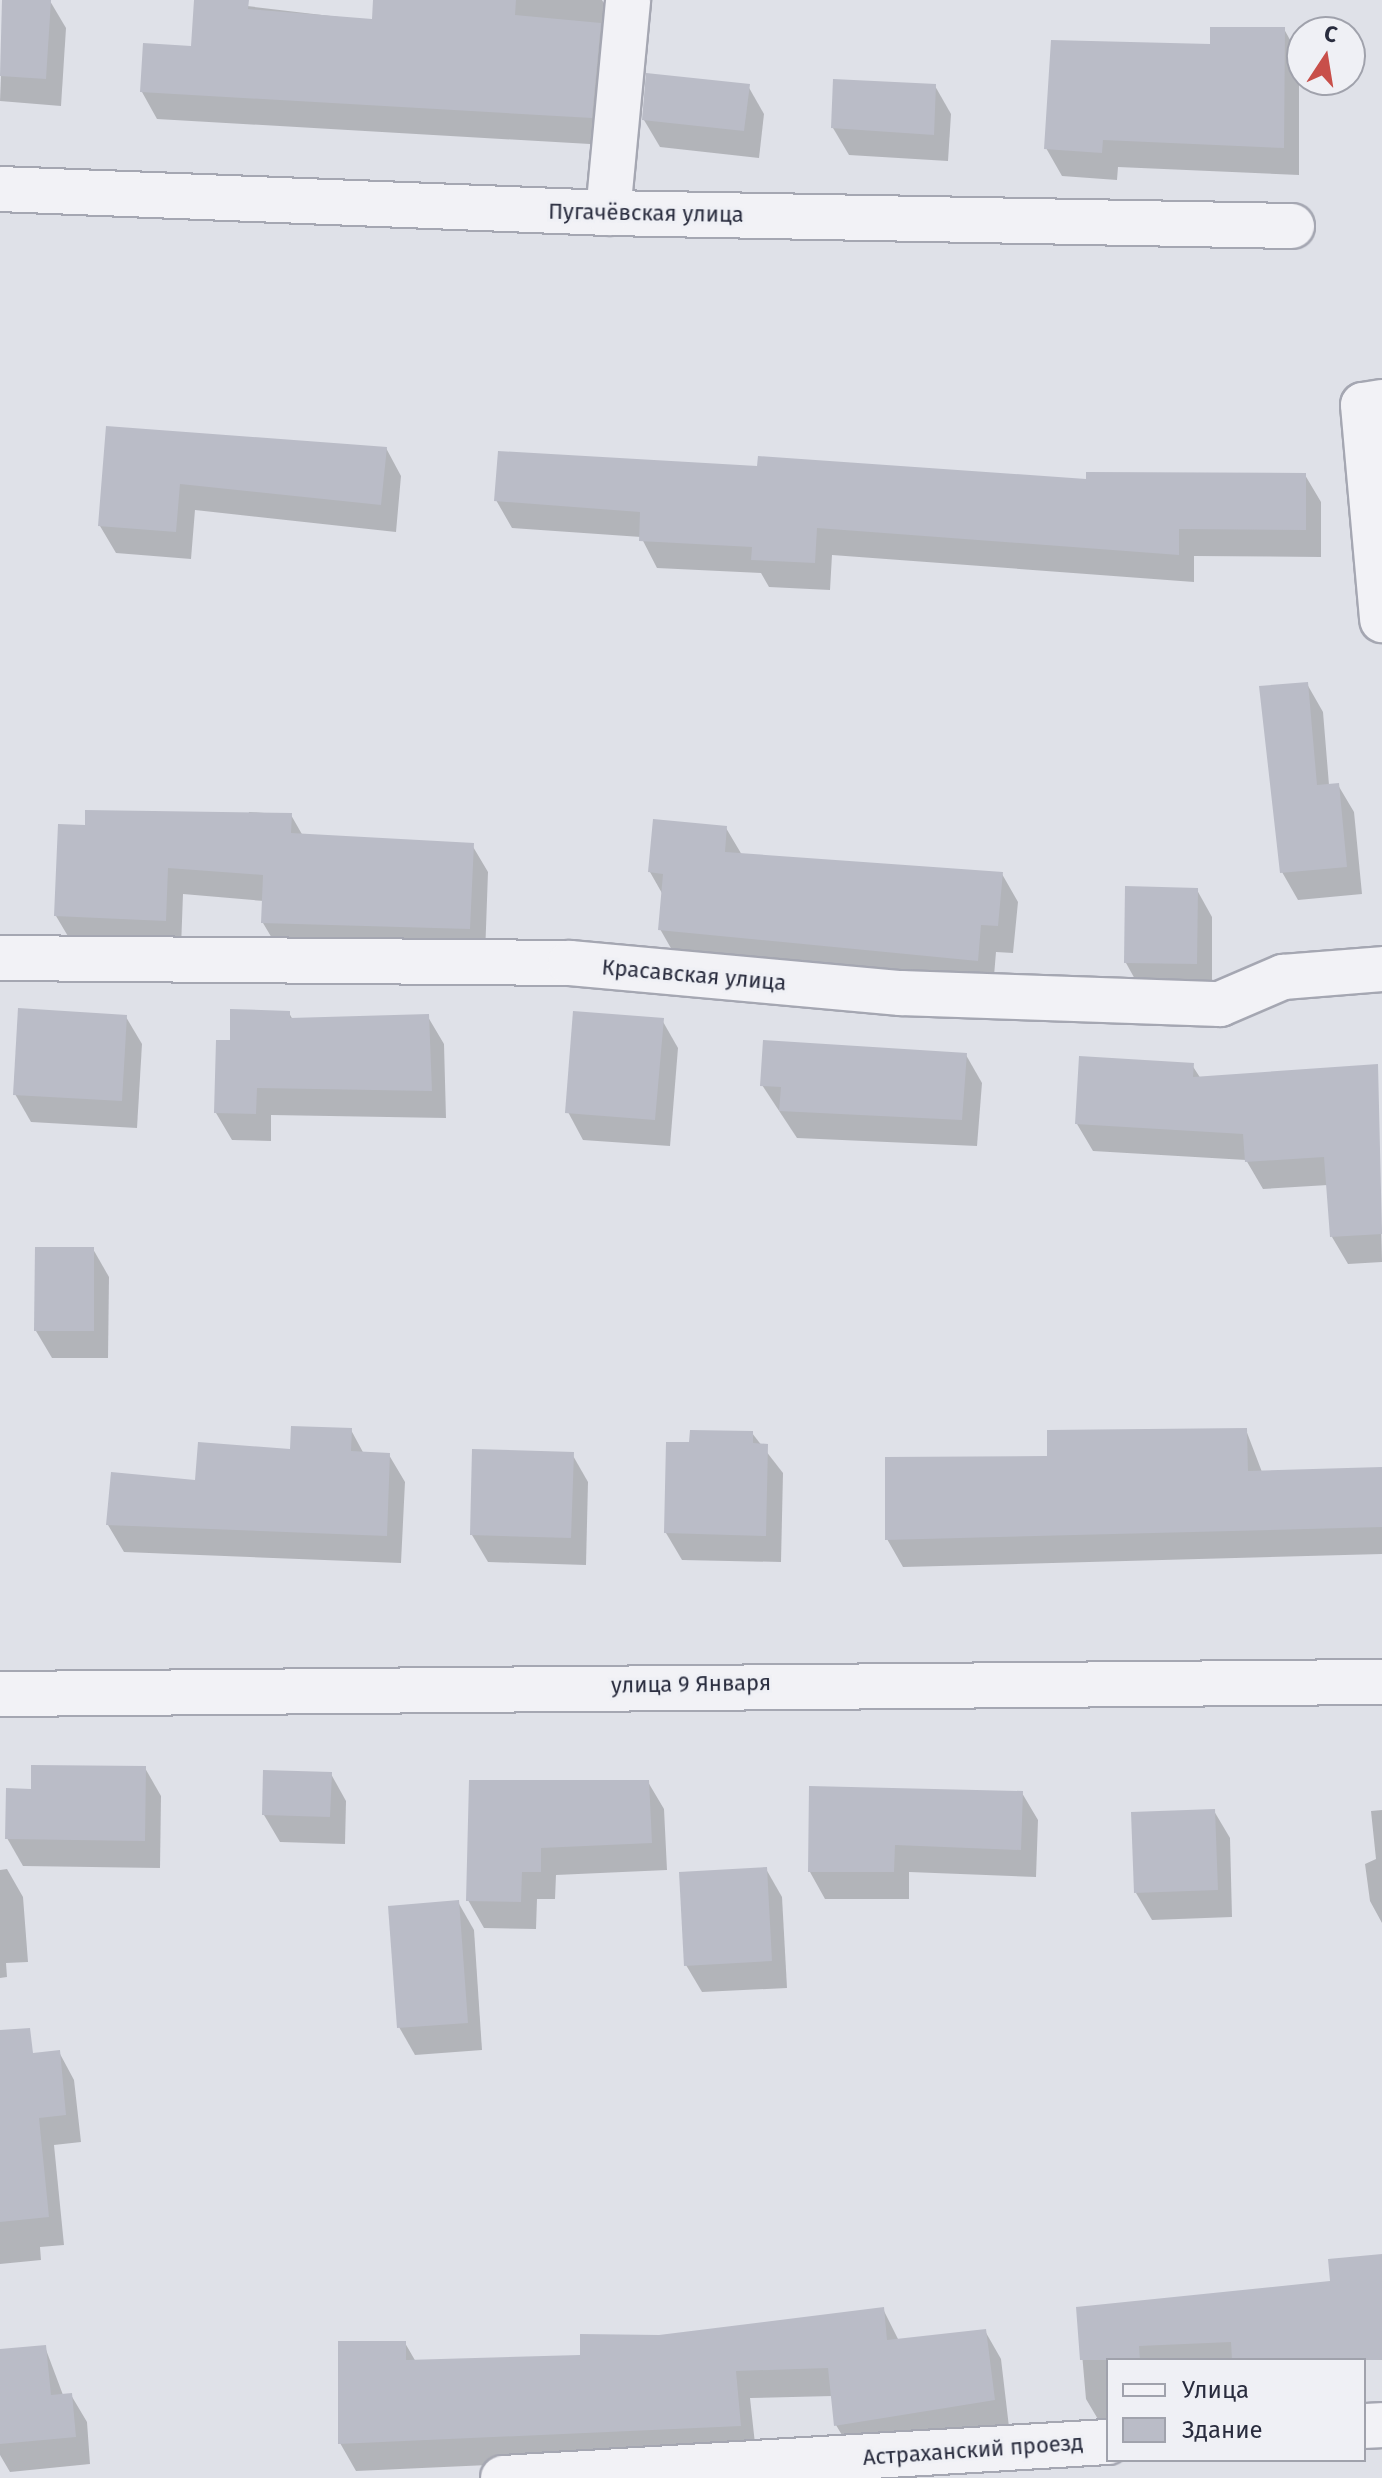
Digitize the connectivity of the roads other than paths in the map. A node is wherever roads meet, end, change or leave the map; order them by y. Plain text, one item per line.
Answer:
1 (628, 0) edge
2 (0, 189) edge
3 (608, 213) junction
4 (1292, 226) dead end
5 (1372, 404) edge
6 (1382, 620) edge
7 (0, 958) edge
8 (1382, 969) edge
9 (1382, 1682) edge
10 (0, 1694) edge
11 (1106, 2442) edge
12 (503, 2478) edge

1 - 3 street
2 - 3 street, Пугачёвская улица
3 - 4 street, Пугачёвская улица
5 - 6 street
7 - 8 street, Красавская улица
9 - 10 street, улица 9 Января
11 - 12 street, Астраханский проезд

